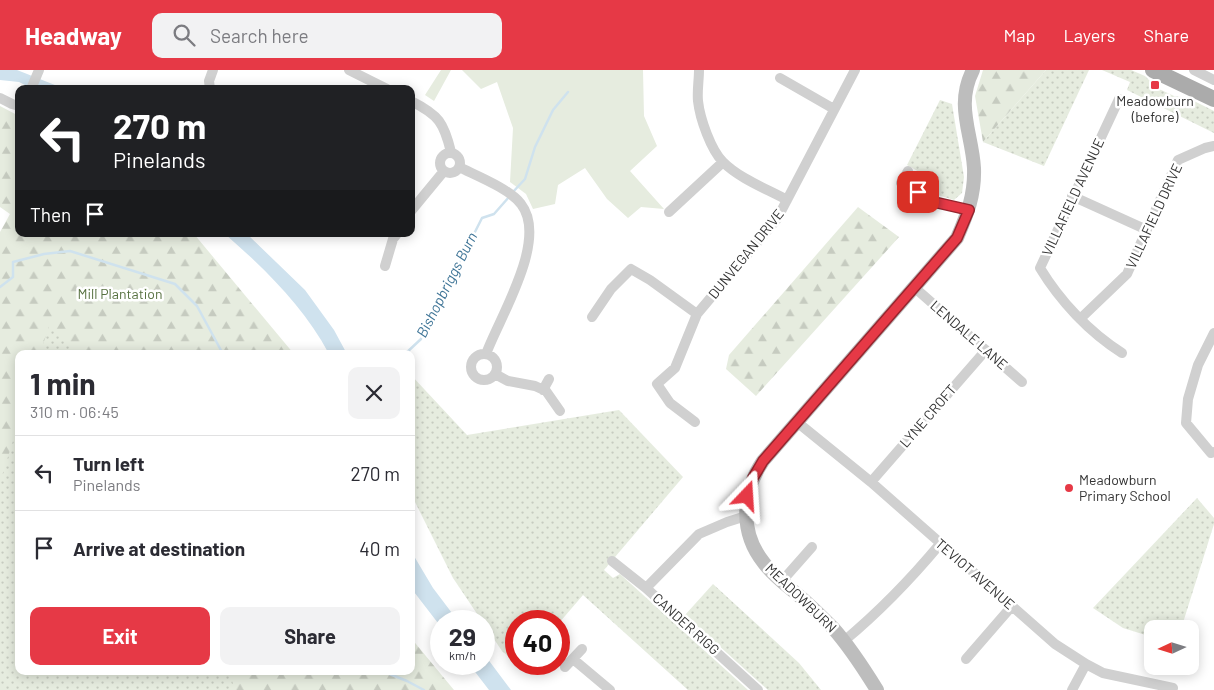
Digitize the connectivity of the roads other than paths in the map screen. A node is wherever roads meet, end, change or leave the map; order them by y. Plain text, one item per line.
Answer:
1 (213, 70) edge
2 (349, 70) edge
3 (699, 70) edge
4 (855, 70) edge
5 (973, 70) edge
6 (1153, 70) edge
7 (1194, 70) edge
8 (38, 71) edge
9 (780, 78) dead end
10 (1214, 80) edge
11 (33, 85) edge
12 (210, 85) edge
13 (378, 85) edge
14 (0, 98) edge
15 (1119, 99) dead end
16 (1214, 99) edge
17 (415, 104) edge
18 (15, 105) edge
19 (834, 109) junction
20 (1214, 146) edge
21 (451, 152) junction
22 (723, 162) junction
23 (459, 167) junction
24 (444, 171) junction
25 (908, 171) dead end
26 (1072, 196) junction
27 (787, 200) junction
28 (415, 204) edge
29 (969, 210) junction
30 (670, 212) dead end
31 (1147, 230) junction
32 (394, 237) edge
33 (385, 266) dead end
34 (915, 288) junction
35 (697, 314) junction
36 (592, 317) dead end
37 (1080, 319) junction
38 (1214, 333) edge
39 (986, 350) junction
40 (1122, 353) dead end
41 (486, 354) junction
42 (495, 374) junction
43 (550, 379) dead end
44 (1022, 382) dead end
45 (543, 390) junction
46 (560, 411) dead end
47 (695, 422) dead end
48 (797, 422) junction
49 (1214, 452) edge
50 (871, 482) junction
51 (746, 516) junction
52 (940, 544) junction
53 (812, 547) dead end
54 (612, 561) dead end
55 (782, 581) junction
56 (646, 588) junction
57 (1012, 606) junction
58 (844, 641) junction
59 (582, 649) dead end
60 (572, 659) junction
61 (966, 659) dead end
62 (570, 661) edge
63 (1086, 664) junction
64 (1168, 688) edge
65 (610, 690) edge
66 (758, 690) edge
67 (877, 690) edge
68 (1072, 690) edge

1 - 12 street
2 - 13 street
3 - 22 street
4 - 19 street, DUNVEGAN DRIVE
5 - 29 street, MEADOWBURN
6 - 16 main road
7 - 10 street
8 - 11 street
9 - 19 street
14 - 18 street
15 - 26 street, VILLAFIELD AVENUE
17 - 21 street
19 - 27 street, DUNVEGAN DRIVE
20 - 31 street, VILLAFIELD DRIVE
21 - 23 street
21 - 24 street
22 - 27 street
22 - 30 street
23 - 24 street
23 - 41 street
24 - 28 street
25 - 29 street
26 - 31 street
26 - 37 street, VILLAFIELD AVENUE
27 - 35 street, DUNVEGAN DRIVE
29 - 34 street, MEADOWBURN
31 - 37 street, VILLAFIELD DRIVE
32 - 33 street
34 - 39 street, LENDALE LANE
34 - 48 street, MEADOWBURN
35 - 36 street
35 - 47 street, DUNVEGAN DRIVE
37 - 40 street, VILLAFIELD AVENUE
38 - 49 street
39 - 44 street, LENDALE LANE
39 - 50 street, LYNE CROFT
41 - 42 street
41 - 42 street
42 - 45 street
43 - 45 street
45 - 46 street
48 - 50 street, TEVIOT AVENUE
48 - 51 street, MEADOWBURN
50 - 52 street, TEVIOT AVENUE
51 - 55 street, MEADOWBURN
51 - 56 street
52 - 57 street, TEVIOT AVENUE
52 - 58 street
53 - 55 street
54 - 56 street, CANDER RIGG
55 - 58 street, MEADOWBURN
56 - 66 street, CANDER RIGG
57 - 61 street
57 - 63 street, TEVIOT AVENUE
58 - 67 street, MEADOWBURN
59 - 60 street
60 - 62 street
60 - 65 street
63 - 64 street, TEVIOT AVENUE
63 - 68 street

